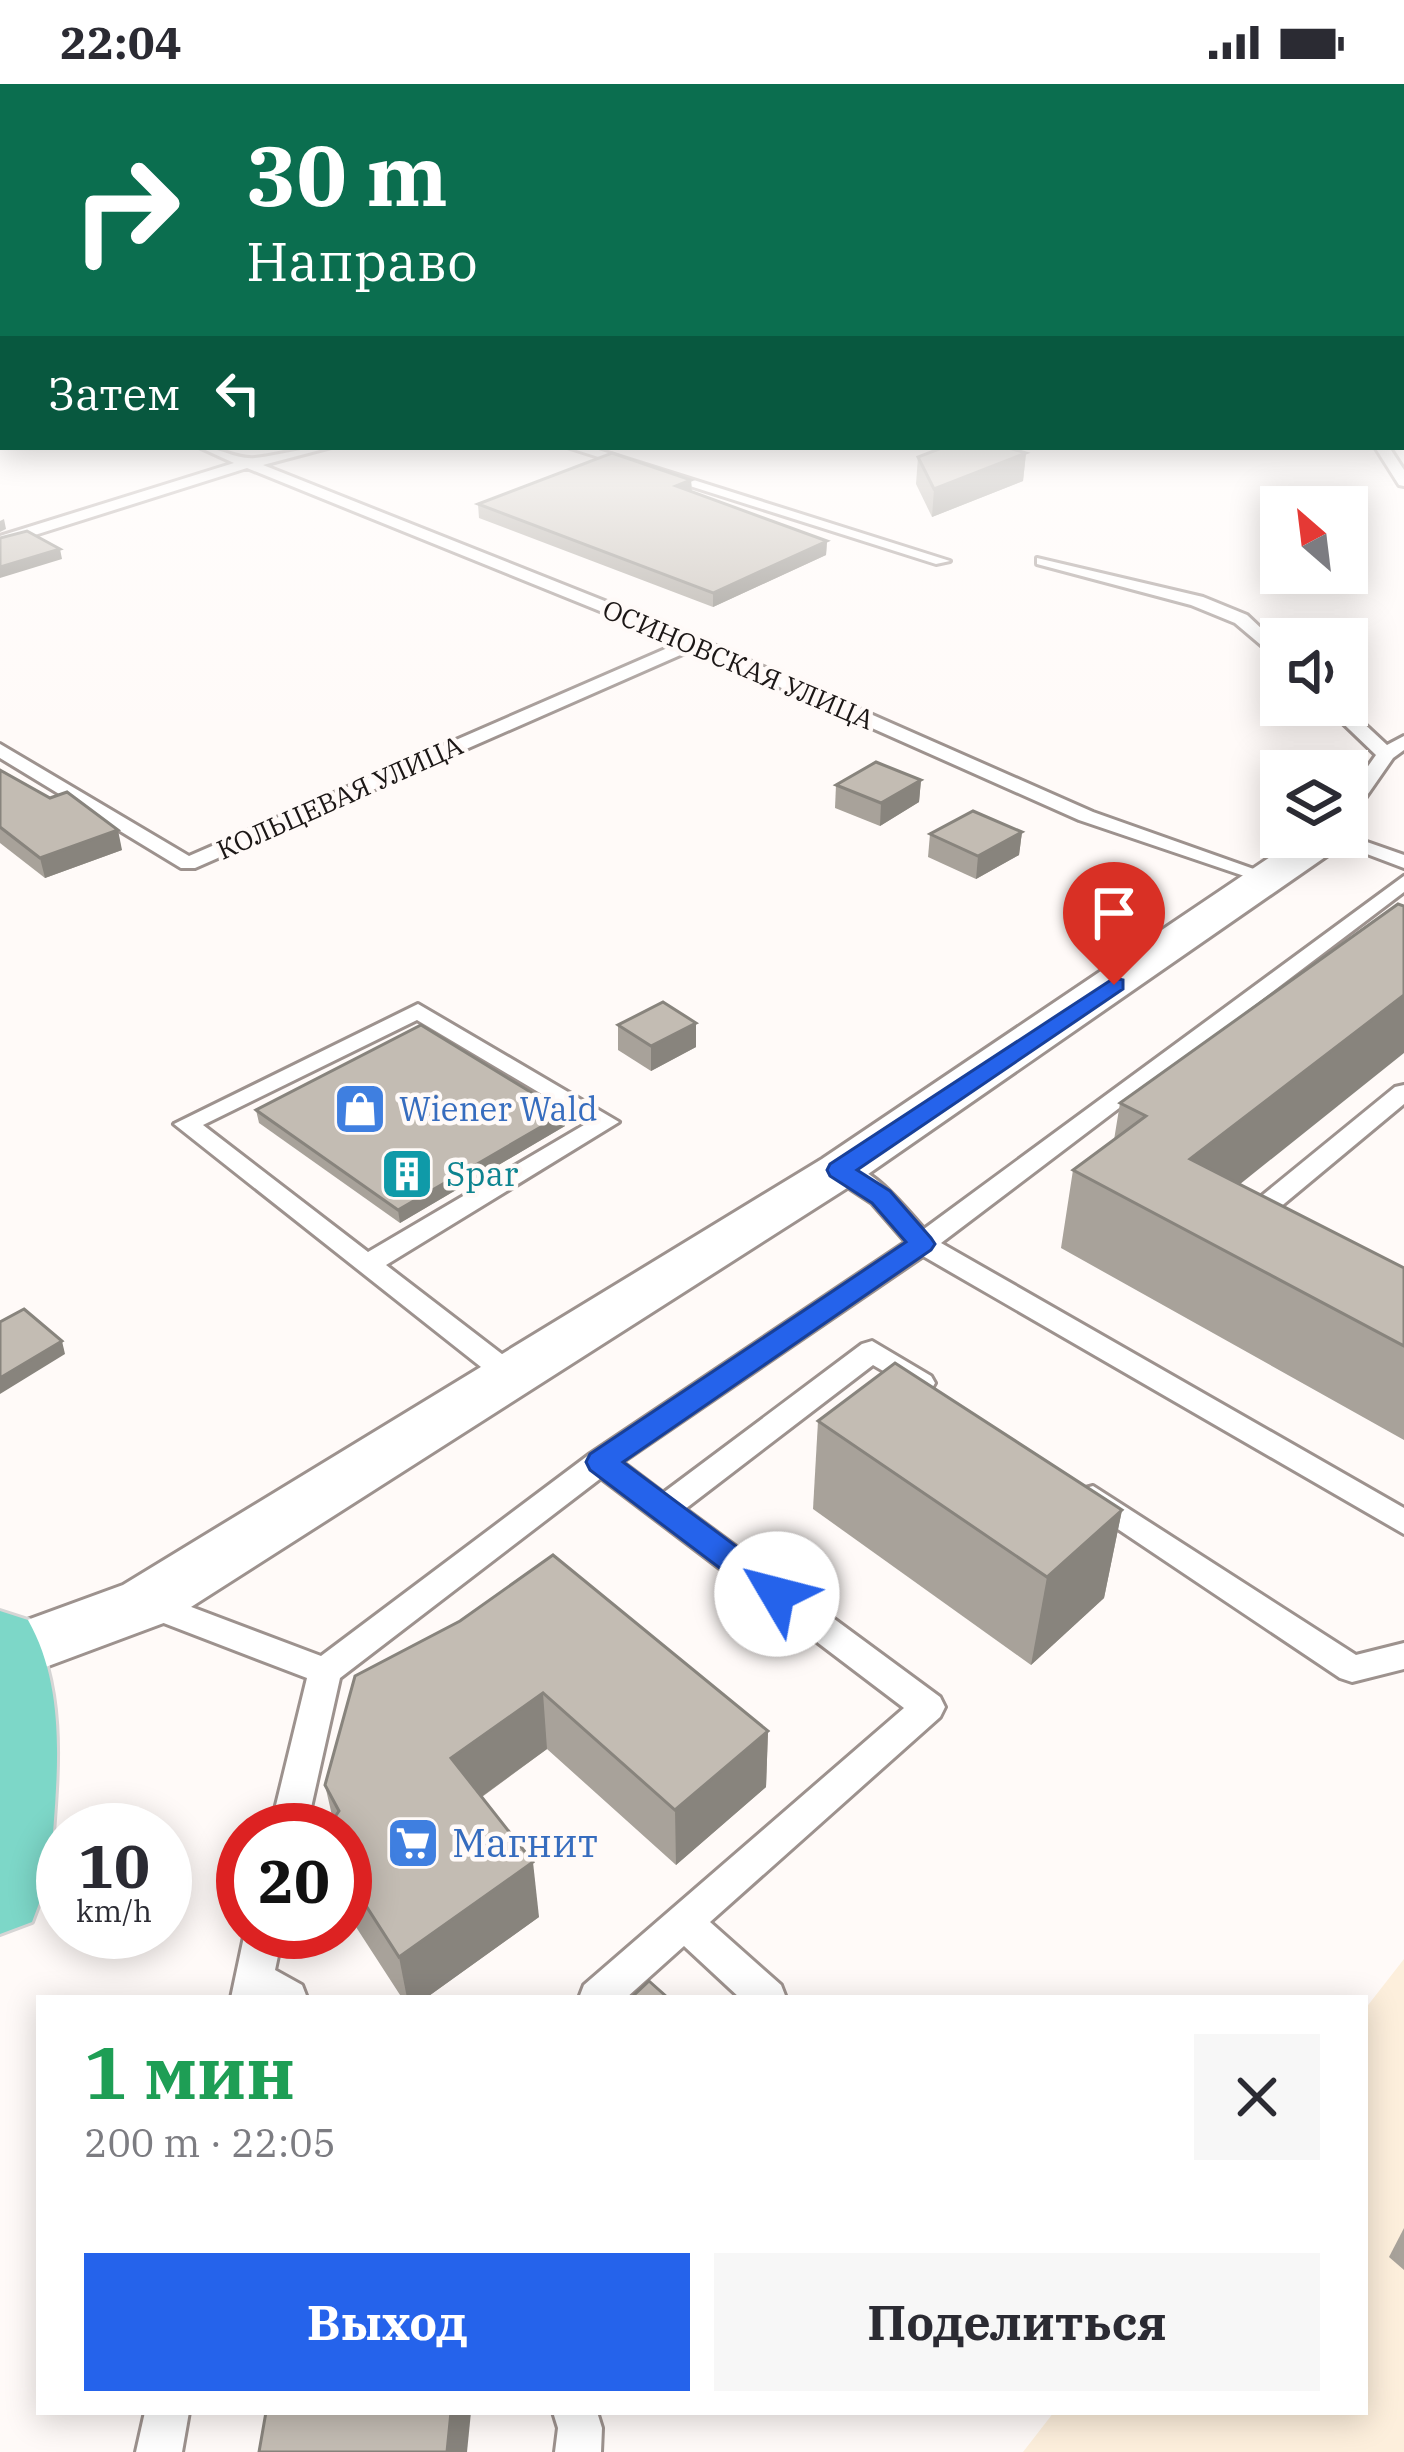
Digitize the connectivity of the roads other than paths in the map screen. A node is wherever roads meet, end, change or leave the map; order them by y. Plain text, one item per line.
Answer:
1 (56, 524) edge
2 (395, 524) edge
3 (821, 524) edge
4 (0, 541) edge
5 (942, 561) dead end
6 (1043, 562) dead end
7 (1260, 638) edge
8 (694, 643) junction
9 (1363, 726) edge
10 (1395, 748) edge
11 (0, 750) edge
12 (1368, 783) edge
13 (1368, 850) edge
14 (1301, 858) edge
15 (1404, 862) edge
16 (1272, 879) junction
17 (1404, 882) edge
18 (1404, 1092) edge
19 (839, 1170) junction
20 (1264, 1234) edge
21 (922, 1244) junction
22 (367, 1264) junction
23 (510, 1376) junction
24 (950, 1402) edge
25 (601, 1462) junction
26 (1066, 1480) edge
27 (664, 1508) junction
28 (1404, 1522) edge
29 (146, 1603) junction
30 (2, 1651) edge
31 (1404, 1657) edge
32 (325, 1671) junction
33 (294, 1803) edge
34 (0, 1894) edge
35 (684, 1922) junction
36 (601, 1995) edge
37 (764, 1995) edge
38 (166, 2415) edge
39 (576, 2415) edge
40 (159, 2452) edge
41 (578, 2452) edge

1 - 4 lane
2 - 8 lane, ОСИНОВСКАЯ УЛИЦА
3 - 5 lane
6 - 7 lane
8 - 11 lane, КОЛЬЦЕВАЯ УЛИЦА
8 - 16 lane, ОСИНОВСКАЯ УЛИЦА
9 - 10 lane
10 - 12 lane
13 - 15 lane
14 - 16 street
16 - 19 street
17 - 21 lane
18 - 20 lane
19 - 21 lane
19 - 23 street
21 - 25 lane
21 - 28 lane
22 - 22 lane
22 - 23 lane
23 - 29 street
24 - 27 lane
25 - 27 lane
25 - 32 lane
26 - 31 lane
27 - 35 lane
29 - 30 street
29 - 32 lane
30 - 34 main road
32 - 33 lane
35 - 36 lane
35 - 37 lane
38 - 40 lane
39 - 41 lane

